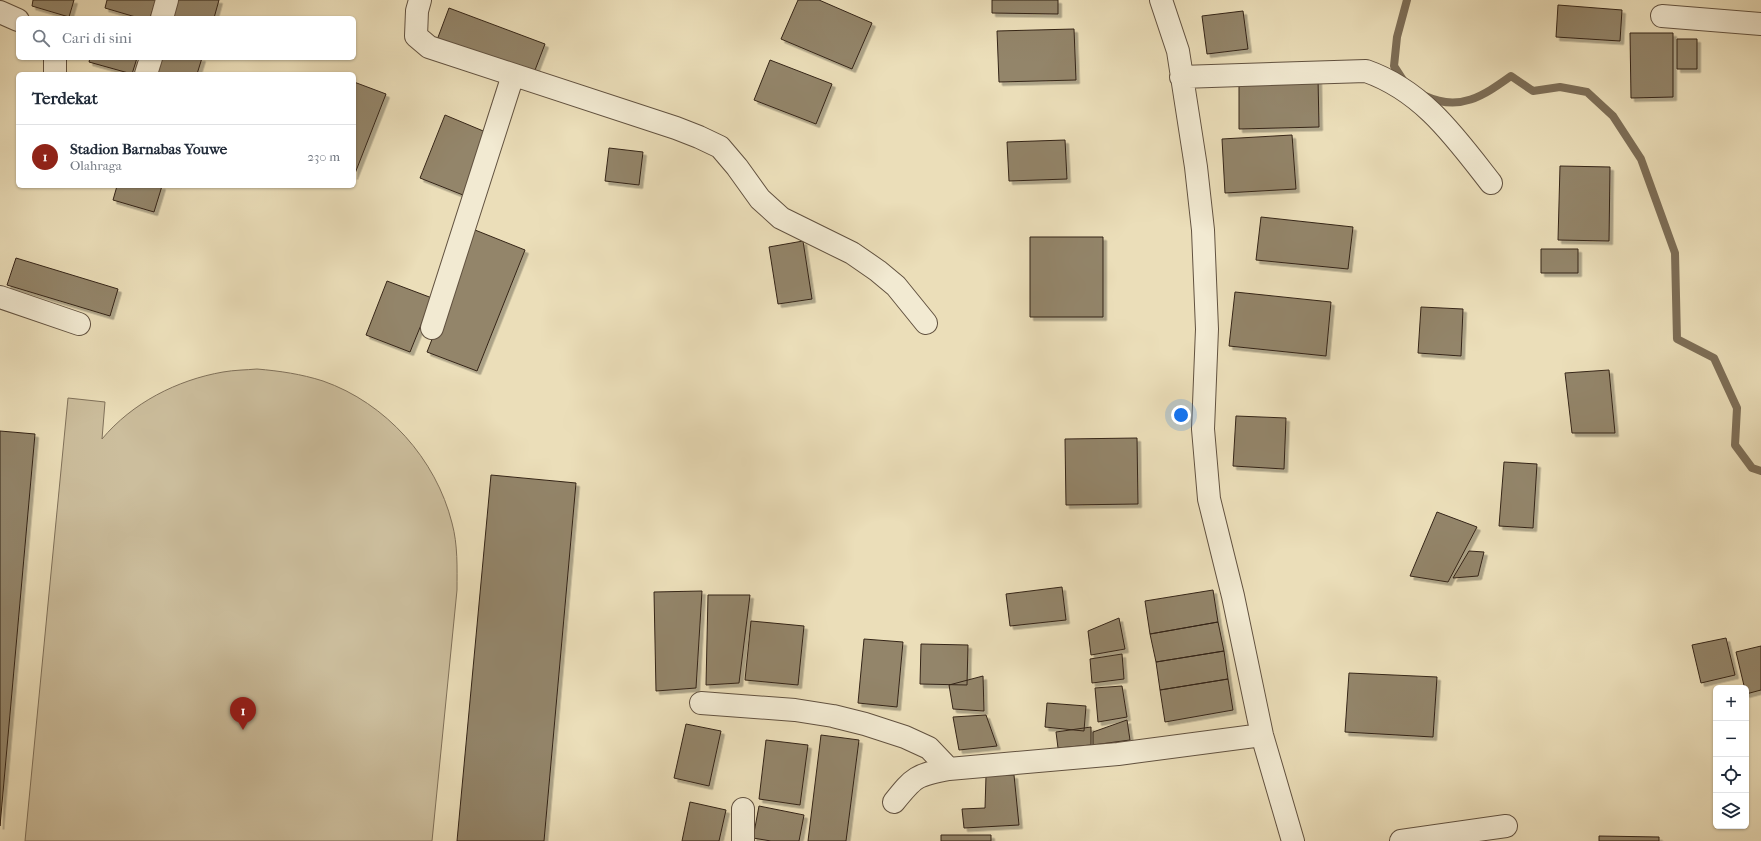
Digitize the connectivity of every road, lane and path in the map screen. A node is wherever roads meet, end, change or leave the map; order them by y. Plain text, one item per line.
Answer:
1 (167, 0) edge
2 (420, 0) edge
3 (1161, 0) edge
4 (0, 12) edge
5 (163, 16) edge
6 (1662, 16) dead end
7 (16, 19) edge
8 (1761, 24) edge
9 (55, 60) edge
10 (150, 60) edge
11 (55, 72) edge
12 (147, 72) edge
13 (513, 75) junction
14 (1181, 77) junction
15 (1491, 183) dead end
16 (0, 297) edge
17 (926, 322) dead end
18 (79, 324) dead end
19 (432, 328) dead end
20 (701, 703) dead end
21 (1262, 735) junction
22 (949, 769) junction
23 (894, 802) dead end
24 (742, 809) dead end
25 (1506, 826) dead end
26 (744, 841) edge
27 (1293, 841) edge
28 (1401, 841) edge

1 - 5 street
2 - 13 street
3 - 14 street
4 - 7 street
6 - 8 street
9 - 11 street
10 - 12 street
13 - 17 street
13 - 19 street
14 - 15 street
14 - 21 street
16 - 18 street
20 - 22 street
21 - 22 street
21 - 27 street
22 - 23 street
24 - 26 street
25 - 28 street

